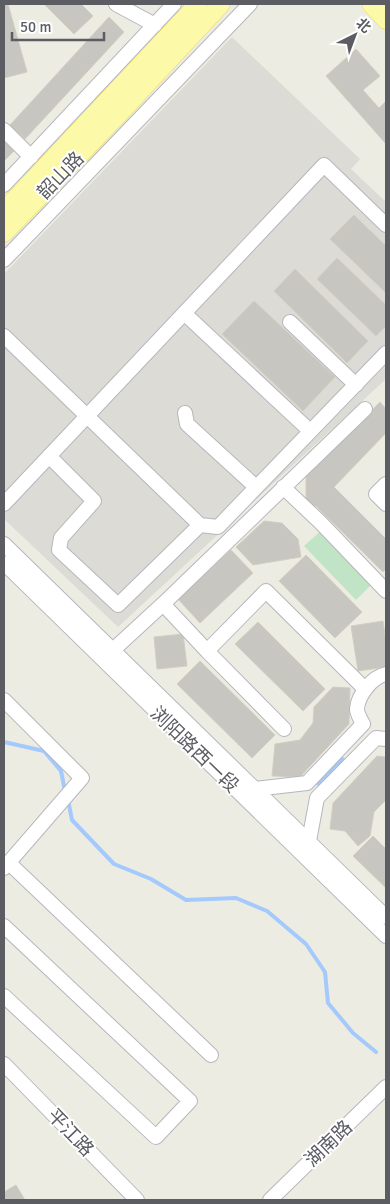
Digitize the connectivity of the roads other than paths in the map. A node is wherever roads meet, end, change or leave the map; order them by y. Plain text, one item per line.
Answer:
1 (116, 4) edge
2 (174, 4) edge
3 (198, 4) edge
4 (221, 4) edge
5 (250, 4) edge
6 (371, 4) edge
7 (386, 20) edge
8 (155, 25) junction
9 (110, 111) junction
10 (4, 130) edge
11 (30, 156) junction
12 (4, 185) edge
13 (4, 211) edge
14 (386, 225) edge
15 (4, 233) edge
16 (4, 260) edge
17 (184, 312) junction
18 (290, 322) dead end
19 (4, 336) edge
20 (386, 353) edge
21 (356, 384) junction
22 (365, 410) dead end
23 (185, 413) dead end
24 (86, 416) junction
25 (310, 431) junction
26 (49, 456) junction
27 (386, 484) edge
28 (256, 487) junction
29 (283, 487) junction
30 (4, 504) edge
31 (386, 504) edge
32 (200, 524) junction
33 (4, 544) edge
34 (4, 563) edge
35 (386, 591) edge
36 (163, 604) junction
37 (113, 650) junction
38 (207, 651) junction
39 (386, 674) edge
40 (365, 689) junction
41 (4, 700) edge
42 (284, 729) dead end
43 (386, 738) edge
44 (255, 789) junction
45 (309, 841) junction
46 (6, 866) edge
47 (386, 917) edge
48 (4, 926) edge
49 (386, 936) edge
50 (4, 996) edge
51 (211, 1055) dead end
52 (4, 1064) edge
53 (386, 1087) edge
54 (138, 1200) edge
55 (270, 1200) edge

1 - 8 street
2 - 8 street
3 - 9 main road
4 - 9 main road
5 - 16 street
6 - 7 main road
8 - 11 street
9 - 13 main road, 韶山路
9 - 15 main road, 韶山路
10 - 11 street
11 - 12 street
14 - 17 street
17 - 24 street
17 - 25 street
18 - 21 street
19 - 24 street
20 - 21 street
21 - 25 street
22 - 29 street
23 - 28 street
24 - 26 street
24 - 32 street
25 - 28 street
26 - 30 street
26 - 32 street
27 - 31 street
28 - 32 street
29 - 35 street
29 - 36 street
33 - 37 street
34 - 49 street, 浏阳路西一段
36 - 37 street
36 - 38 street
37 - 44 street
38 - 40 street
38 - 42 street
39 - 40 street
40 - 44 street
41 - 46 street
43 - 45 street
44 - 45 street
45 - 47 street
46 - 51 street
48 - 50 street
52 - 54 street, 平江路
53 - 55 street, 湖南路

